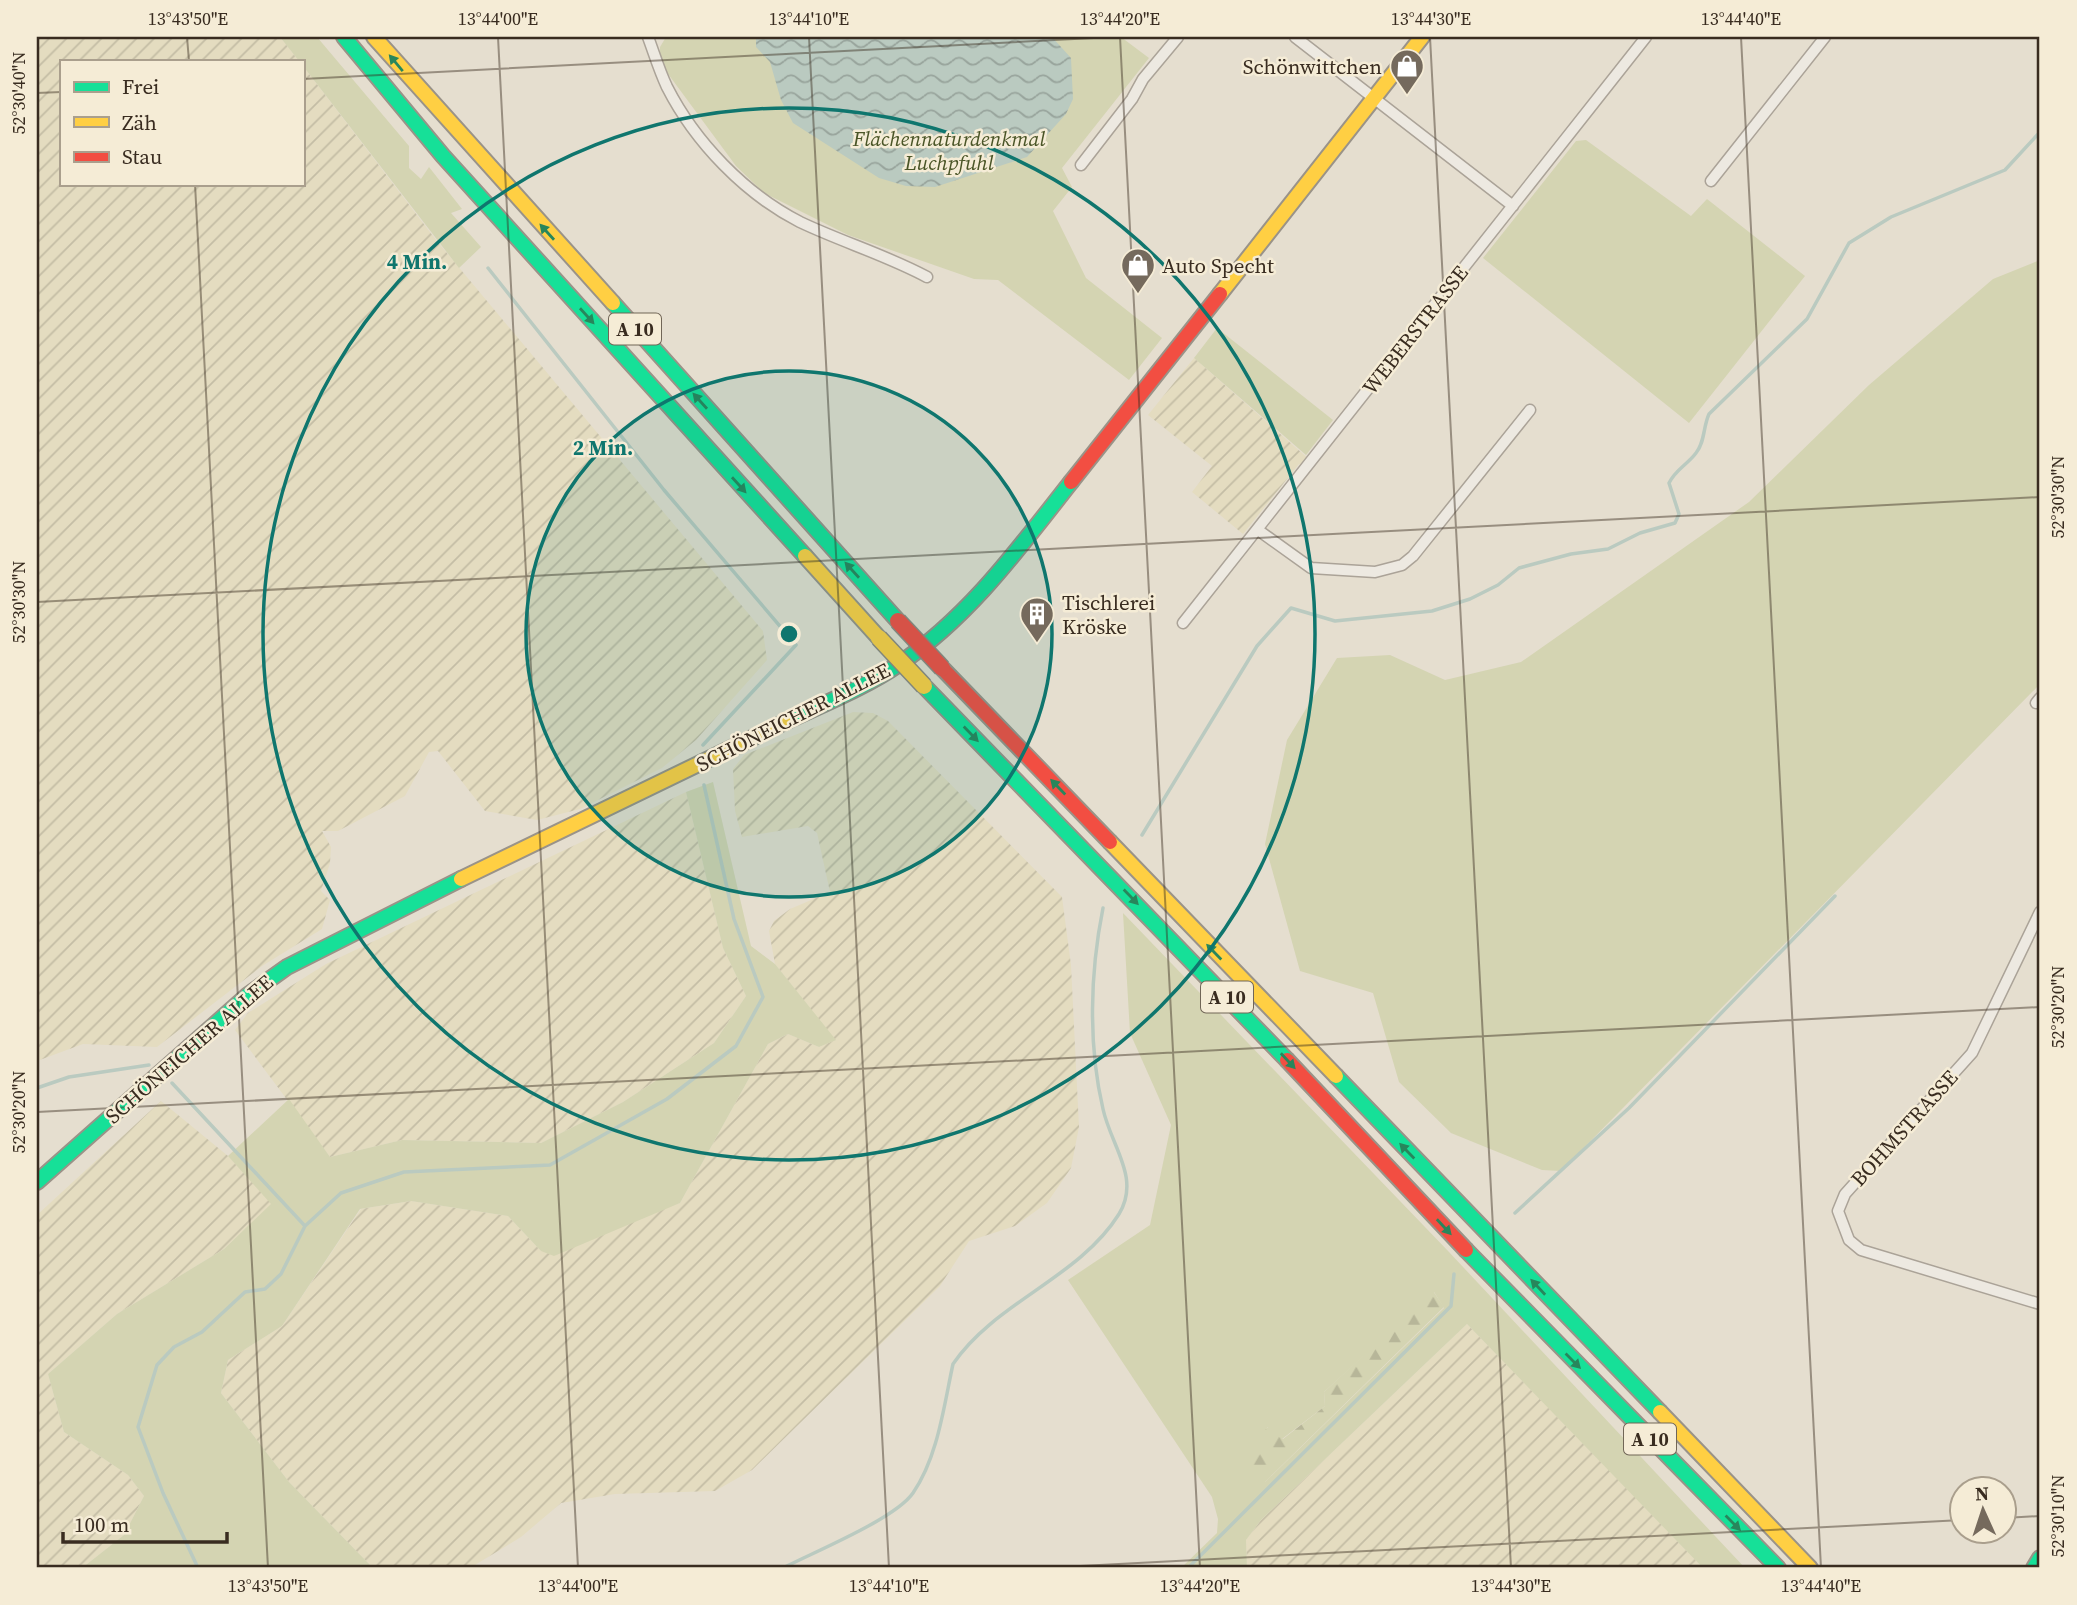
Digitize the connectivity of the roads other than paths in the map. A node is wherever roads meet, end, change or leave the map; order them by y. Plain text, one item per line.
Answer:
1 (344, 37) edge
2 (374, 37) edge
3 (649, 37) edge
4 (1178, 37) edge
5 (1295, 37) edge
6 (1422, 37) edge
7 (1646, 37) edge
8 (1825, 37) edge
9 (1373, 96) junction
10 (1081, 165) dead end
11 (1711, 181) dead end
12 (1513, 206) junction
13 (927, 277) dead end
14 (1530, 410) dead end
15 (1258, 530) junction
16 (1183, 623) dead end
17 (2040, 912) edge
18 (37, 1182) edge
19 (2040, 1304) edge
20 (1790, 1548) junction
21 (2040, 1558) edge
22 (1777, 1567) edge
23 (1810, 1568) edge
24 (1817, 1568) edge
25 (2034, 1568) edge

1 -> 22 main road, A 10, bridge
20 -> 2 main road, A 10, bridge
3 - 13 street
4 - 10 street
5 - 9 street
6 - 9 main road, SCHÖNEICHER ALLEE
7 - 12 street, WEBERSTRASSE
8 - 11 street
9 - 12 street
9 - 18 main road, SCHÖNEICHER ALLEE
12 - 15 street, WEBERSTRASSE
14 - 15 street
15 - 16 street, WEBERSTRASSE
17 - 19 street, BOHMSTRASSE
20 - 23 main road, A 10
20 - 24 main road
21 - 25 main road

